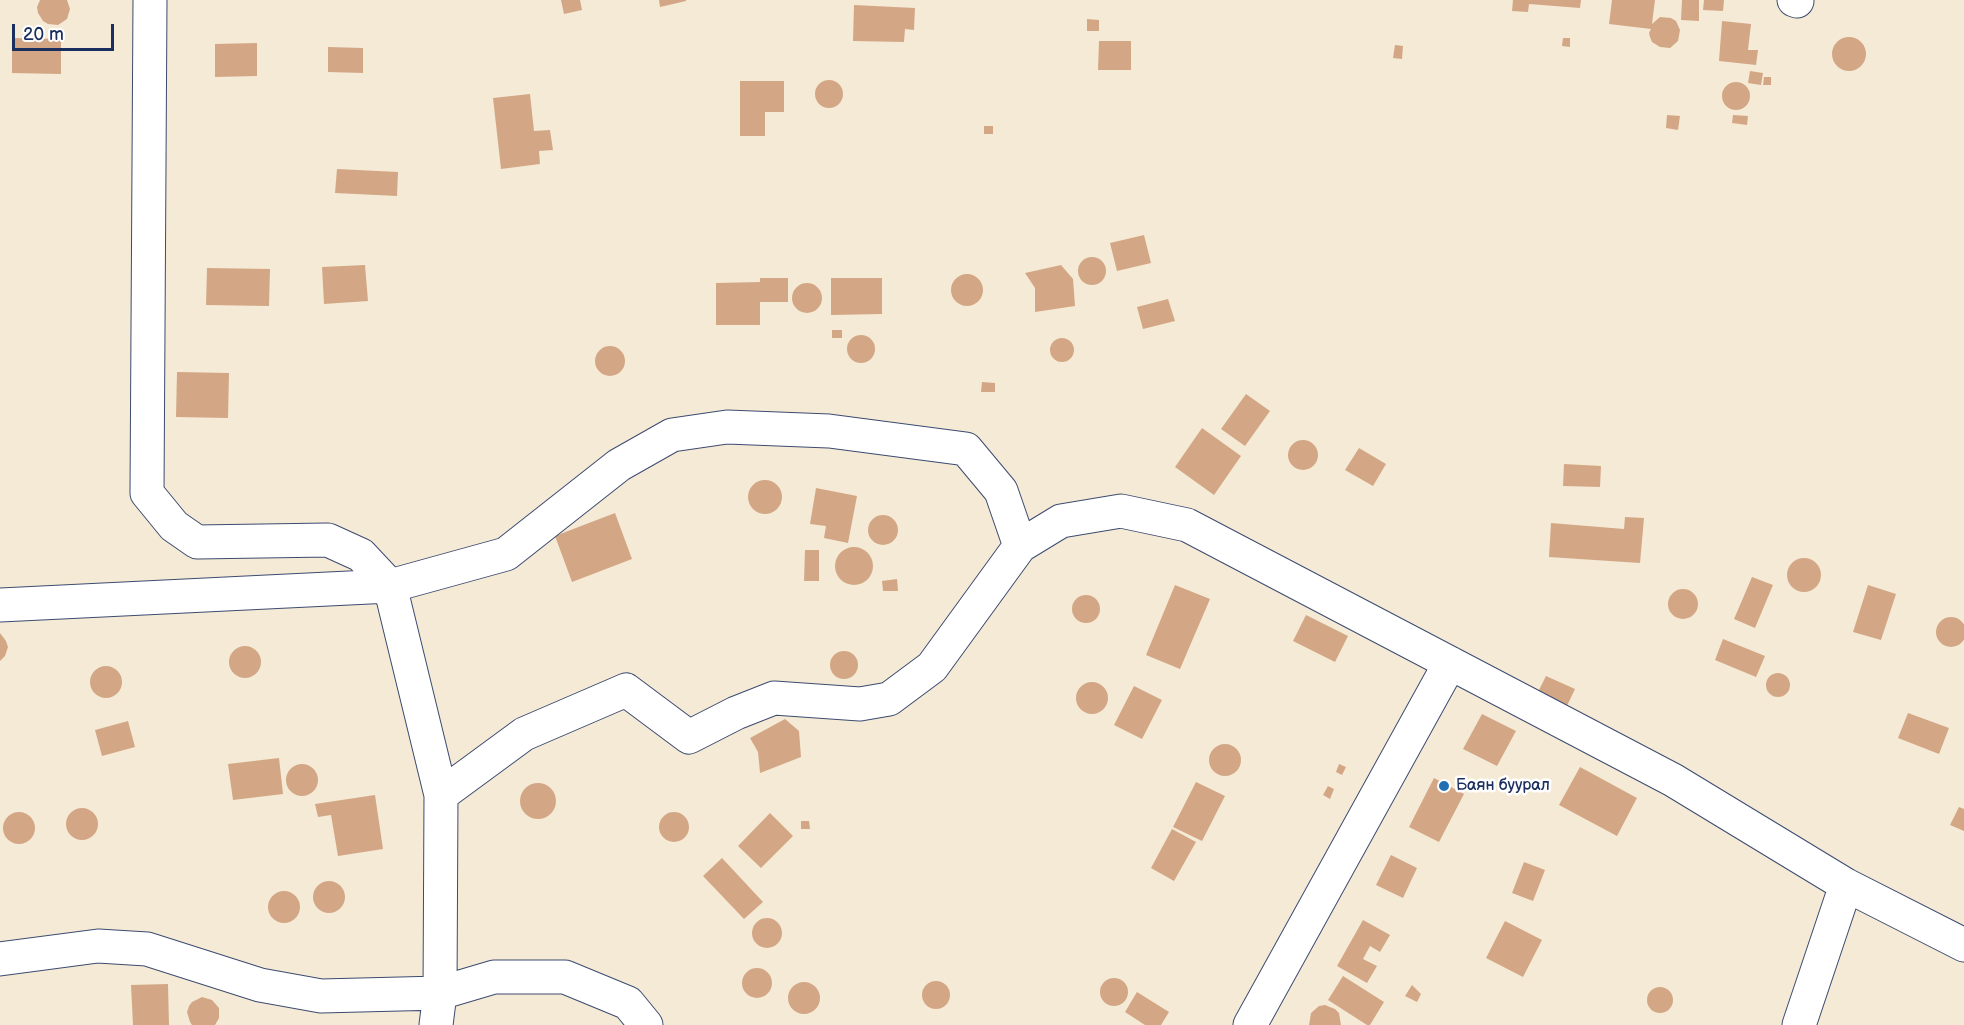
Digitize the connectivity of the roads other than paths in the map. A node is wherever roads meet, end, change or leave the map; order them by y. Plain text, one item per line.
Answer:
1 (150, 0) edge
2 (1020, 546) junction
3 (390, 586) junction
4 (0, 605) edge
5 (1450, 663) junction
6 (441, 795) junction
7 (1845, 885) junction
8 (1964, 945) edge
9 (0, 959) edge
10 (440, 993) junction
11 (436, 1025) edge
12 (646, 1025) edge
13 (1250, 1025) edge
14 (1799, 1025) edge

1 - 3 street
2 - 3 street
2 - 5 street
2 - 6 street
3 - 4 street
3 - 6 street
5 - 7 street
5 - 13 street
6 - 10 street
7 - 8 street
7 - 14 street
9 - 10 street
10 - 11 street
10 - 12 street

